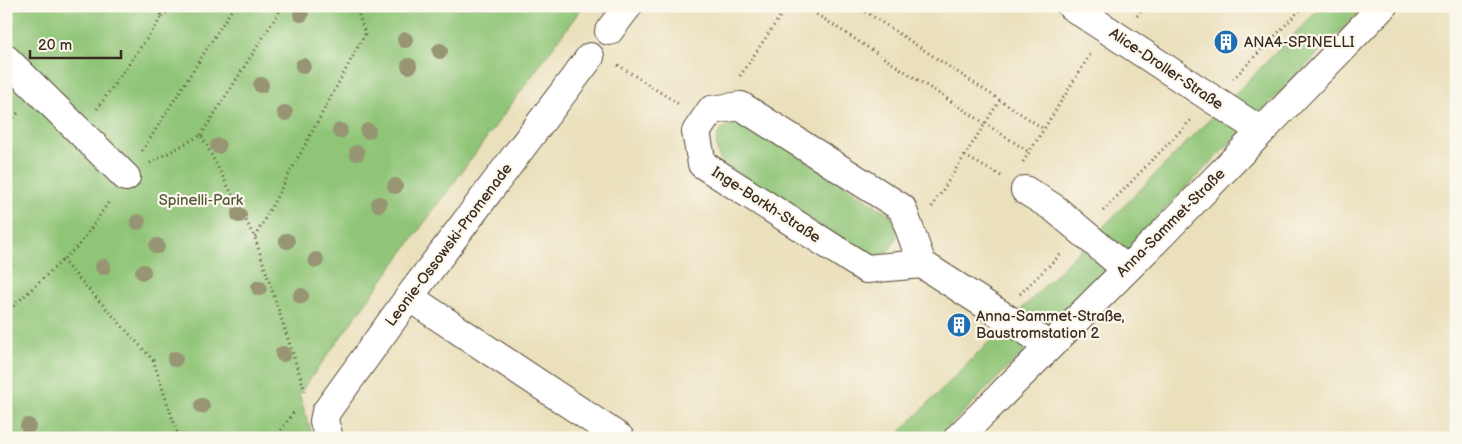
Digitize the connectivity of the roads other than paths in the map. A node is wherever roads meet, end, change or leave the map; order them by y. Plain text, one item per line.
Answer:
1 (628, 6) edge
2 (1071, 6) edge
3 (1384, 6) edge
4 (609, 31) dead end
5 (6, 59) edge
6 (601, 60) road end
7 (1261, 131) junction
8 (126, 177) road end
9 (1018, 186) road end
10 (922, 264) junction
11 (1126, 269) junction
12 (409, 297) junction
13 (1050, 346) junction
14 (329, 438) edge
15 (620, 438) edge
16 (958, 438) edge

1 - 4 street
2 - 7 street, Alice-Droller-Straße
3 - 7 street, Anna-Sammet-Straße
5 - 8 street
6 - 12 street, Leonie-Ossowski-Promenade
7 - 11 street, Anna-Sammet-Straße
9 - 11 street
10 - 10 street, Inge-Borkh-Straße
10 - 13 street
11 - 13 street, Anna-Sammet-Straße
12 - 14 street, Leonie-Ossowski-Promenade
12 - 15 street
13 - 16 street, Anna-Sammet-Straße

